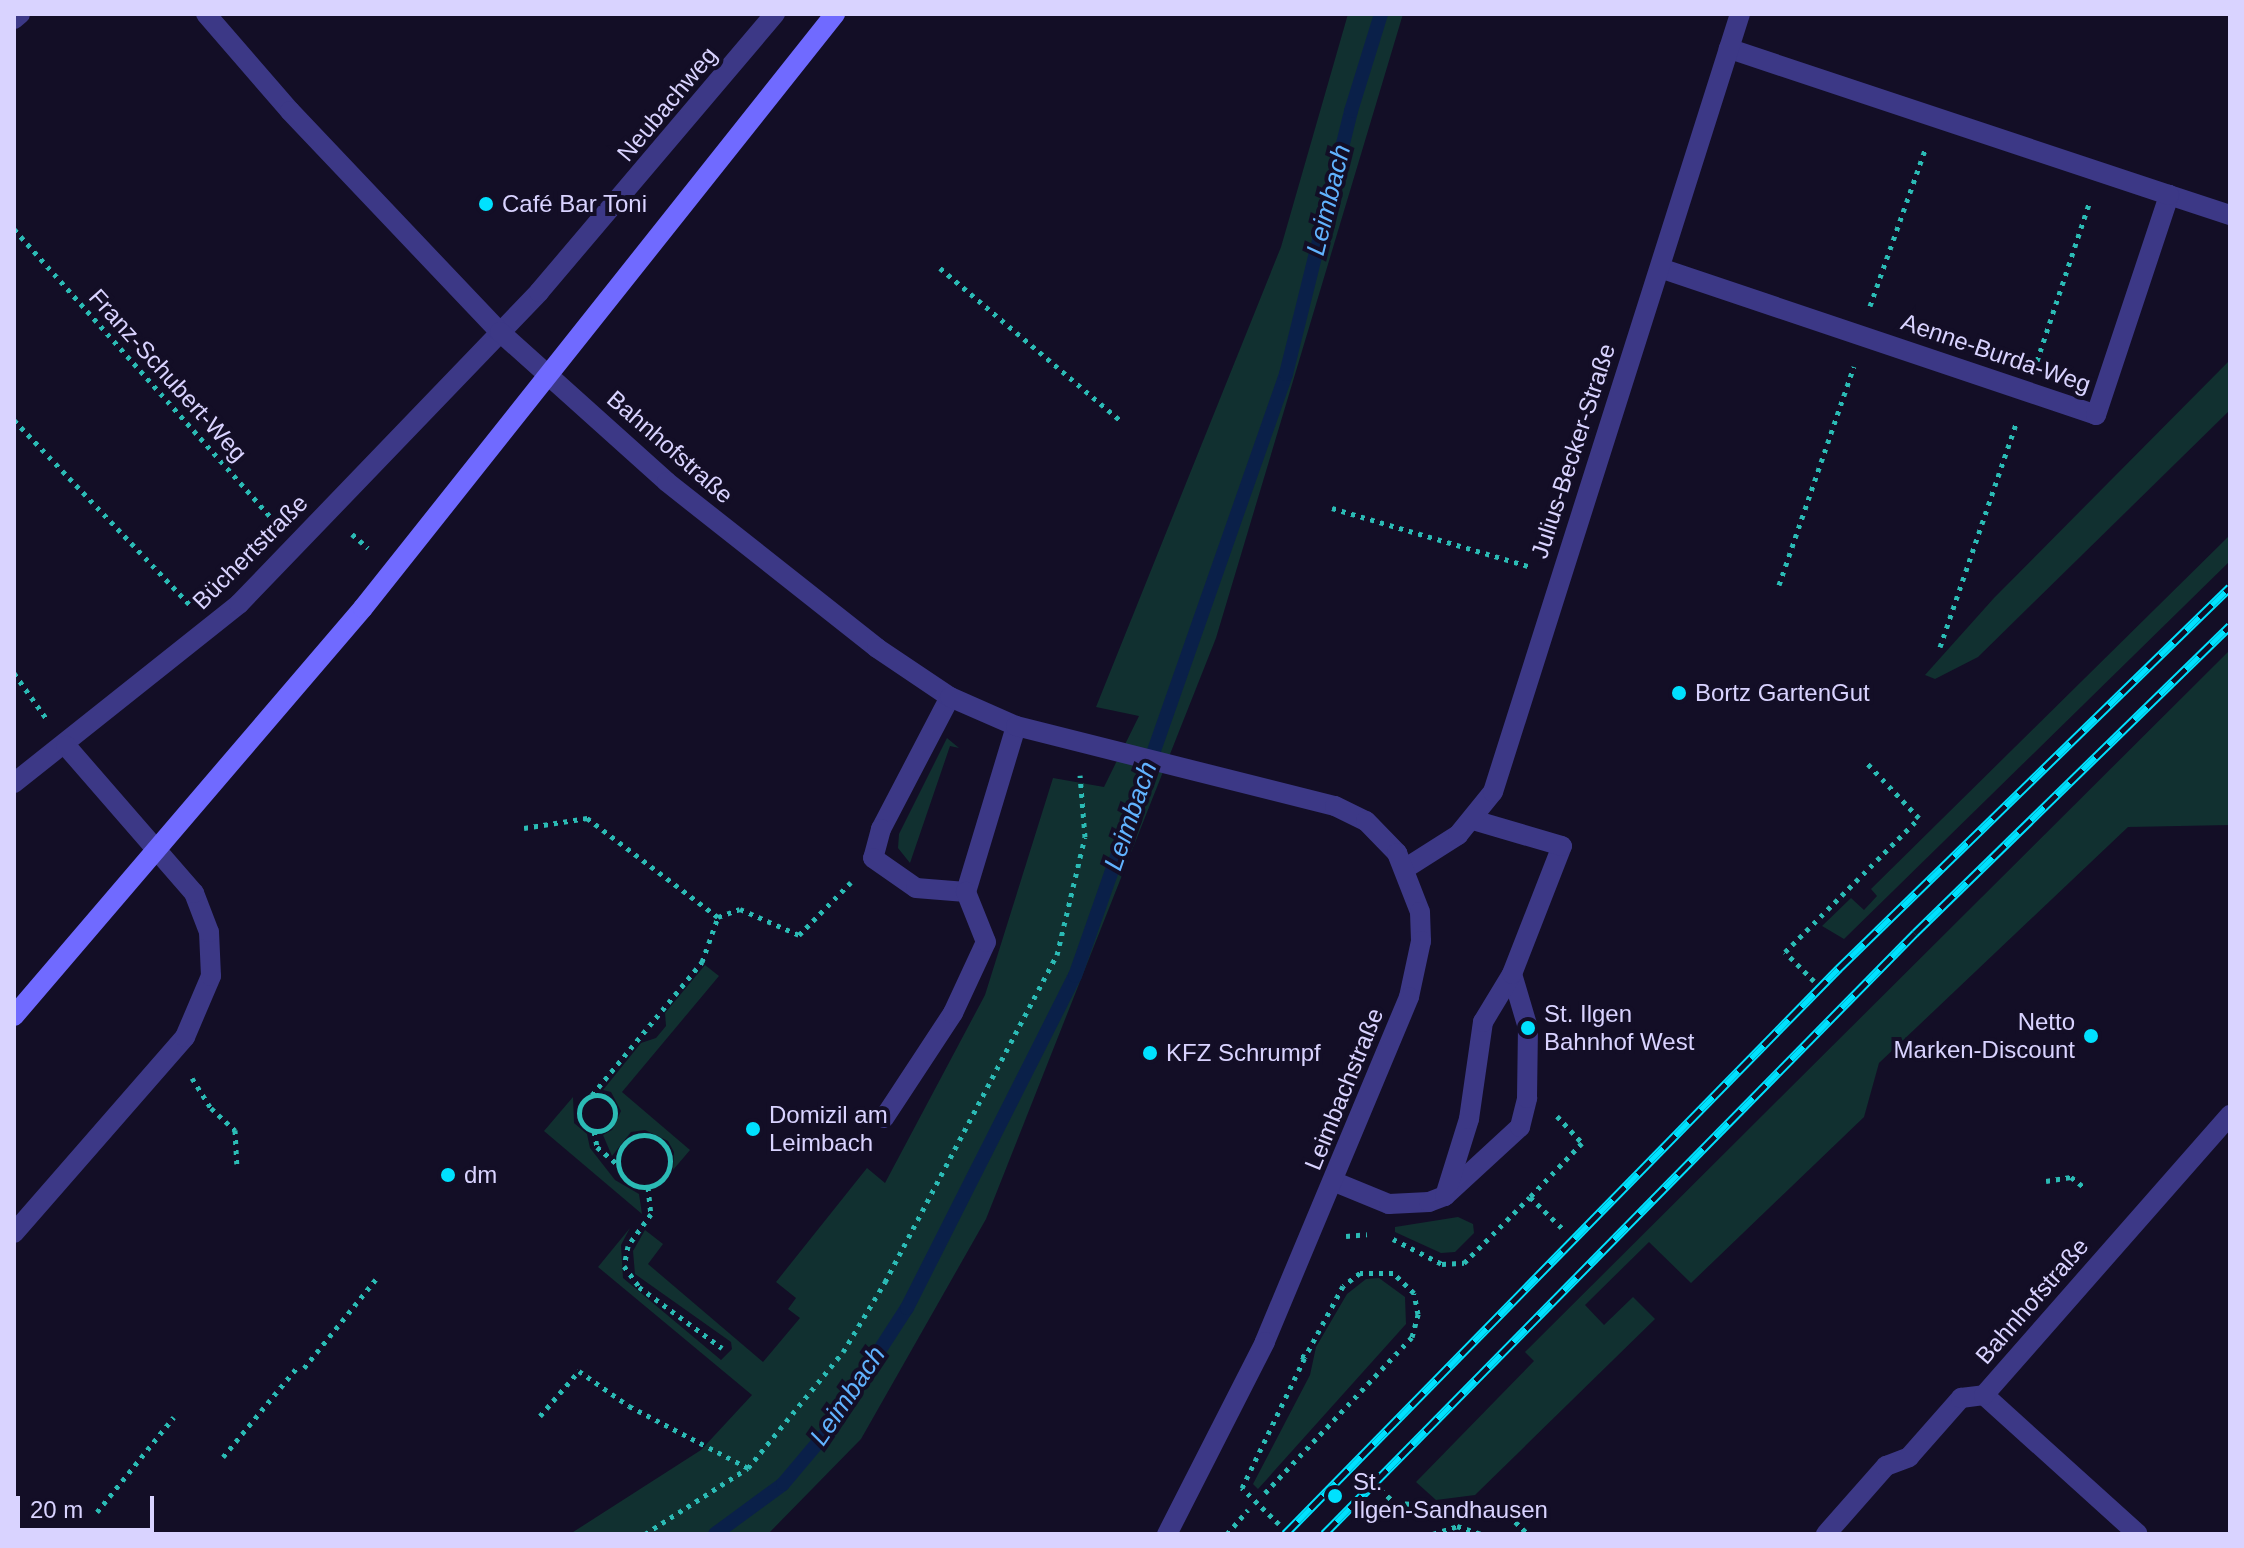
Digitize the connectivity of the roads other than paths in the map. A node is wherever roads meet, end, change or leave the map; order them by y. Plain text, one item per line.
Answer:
1 (20, 14) edge
2 (206, 14) edge
3 (775, 14) edge
4 (835, 14) edge
5 (1740, 14) edge
6 (14, 19) edge
7 (1729, 49) junction
8 (2169, 195) junction
9 (2230, 215) edge
10 (1660, 268) junction
11 (500, 332) junction
12 (950, 697) junction
13 (1016, 726) junction
14 (66, 746) junction
15 (1199, 773) joint
16 (14, 783) edge
17 (1473, 820) junction
18 (1406, 868) junction
19 (966, 892) junction
20 (1512, 974) junction
21 (14, 1016) edge
22 (2230, 1115) edge
23 (884, 1118) dead end
24 (1335, 1182) junction
25 (1445, 1196) junction
26 (14, 1233) edge
27 (1984, 1395) junction
28 (1167, 1534) edge
29 (1826, 1534) edge
30 (2138, 1534) edge

1 - 6 street
2 - 11 street, Bahnhofstraße
3 - 11 street, Neubachweg
4 - 21 main road
5 - 7 street, Julius-Becker-Straße
7 - 8 street
7 - 10 street, Julius-Becker-Straße
8 - 9 street
8 - 10 street, Aenne-Burda-Weg
10 - 17 street, Julius-Becker-Straße
11 - 12 street, Bahnhofstraße
11 - 14 street, Büchertstraße
12 - 13 street, Bahnhofstraße
12 - 19 street
13 - 15 street, Bahnhofstraße
13 - 19 street
14 - 16 street, Büchertstraße
14 - 26 street
15 - 18 street, Leimbachstraße
17 - 18 street, Julius-Becker-Straße
17 - 20 street
18 - 24 street, Leimbachstraße
19 - 23 street
20 - 25 street
20 - 25 street
22 - 27 street, Bahnhofstraße
24 - 25 street
24 - 28 street, Leimbachstraße
27 - 29 street, Bahnhofstraße
27 - 30 street

